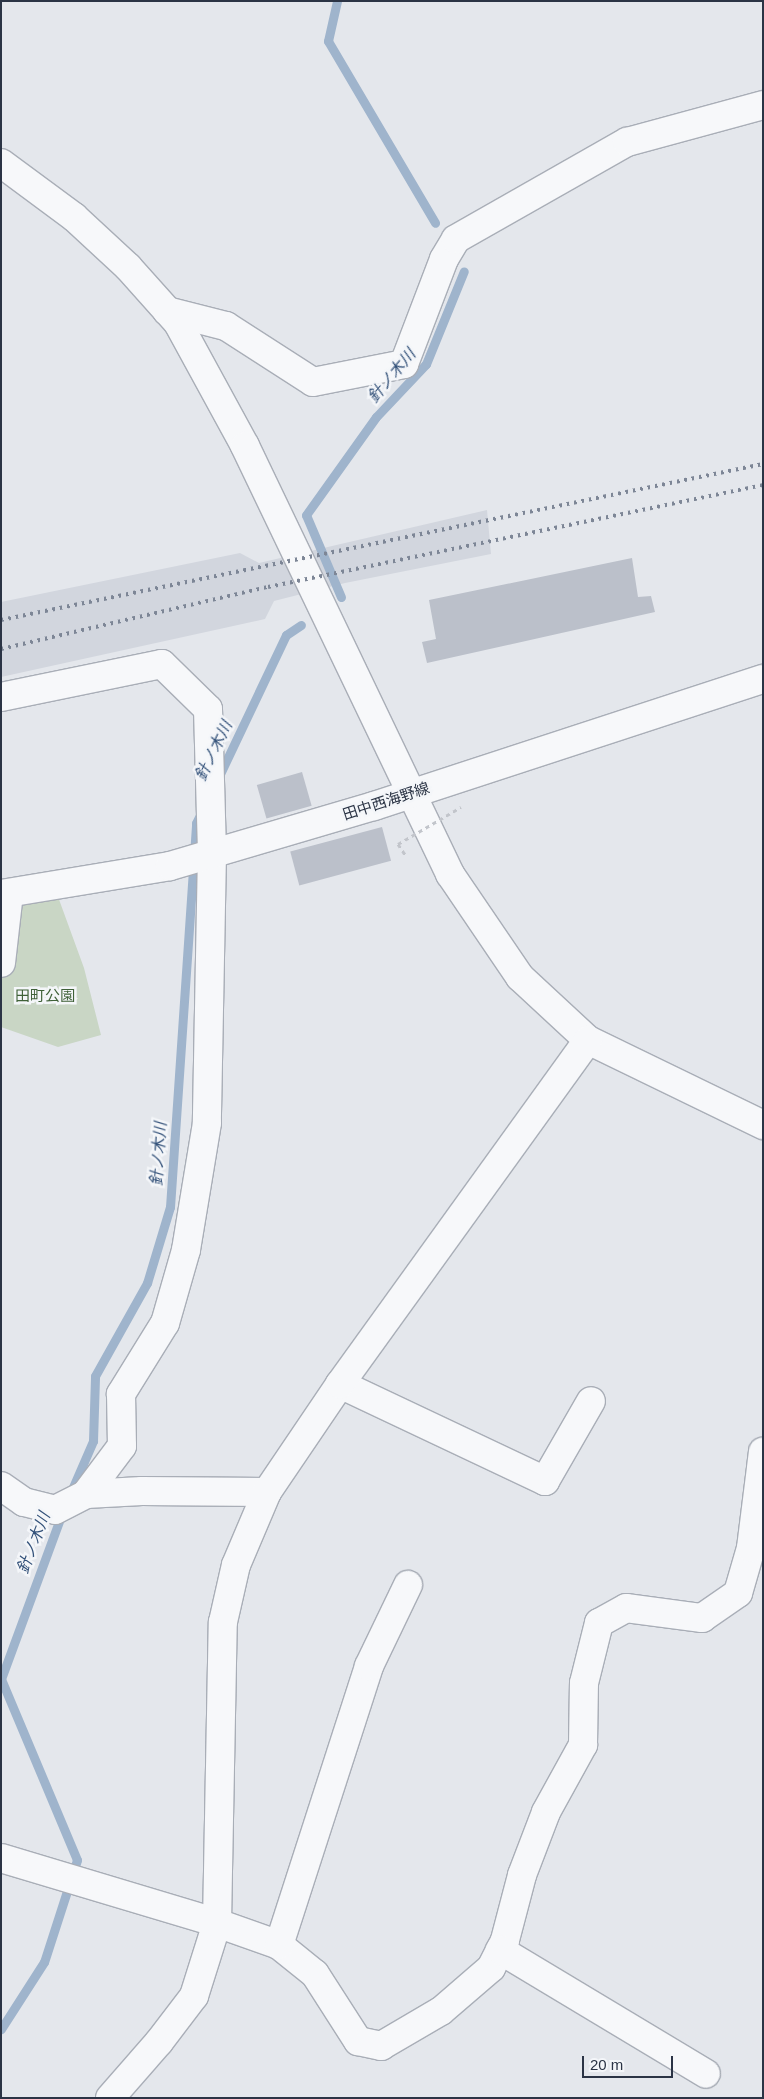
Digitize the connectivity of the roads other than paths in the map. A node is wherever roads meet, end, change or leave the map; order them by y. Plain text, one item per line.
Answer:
1 (763, 105) edge
2 (1, 163) edge
3 (167, 311) junction
4 (763, 679) edge
5 (1, 697) edge
6 (412, 791) junction
7 (212, 853) junction
8 (5, 894) edge
9 (1, 963) edge
10 (588, 1040) junction
11 (763, 1125) edge
12 (340, 1384) junction
13 (591, 1401) dead end
14 (763, 1452) edge
15 (1, 1486) edge
16 (267, 1492) junction
17 (86, 1494) junction
18 (408, 1585) dead end
19 (1, 1858) edge
20 (217, 1923) junction
21 (279, 1946) junction
22 (500, 1950) junction
23 (706, 2074) dead end
24 (110, 2098) edge

1 - 3 street
2 - 3 street
3 - 6 street
4 - 6 street, 田中西海野線
5 - 7 street
6 - 7 street, 田中西海野線
6 - 10 street
7 - 8 street, 田中西海野線
7 - 17 street
8 - 9 street
10 - 11 street
10 - 12 street
12 - 13 street
12 - 16 street
14 - 22 street
15 - 17 street
16 - 17 street
16 - 20 street
18 - 21 street
19 - 20 street
20 - 21 street
20 - 24 street
21 - 22 street
22 - 23 street

